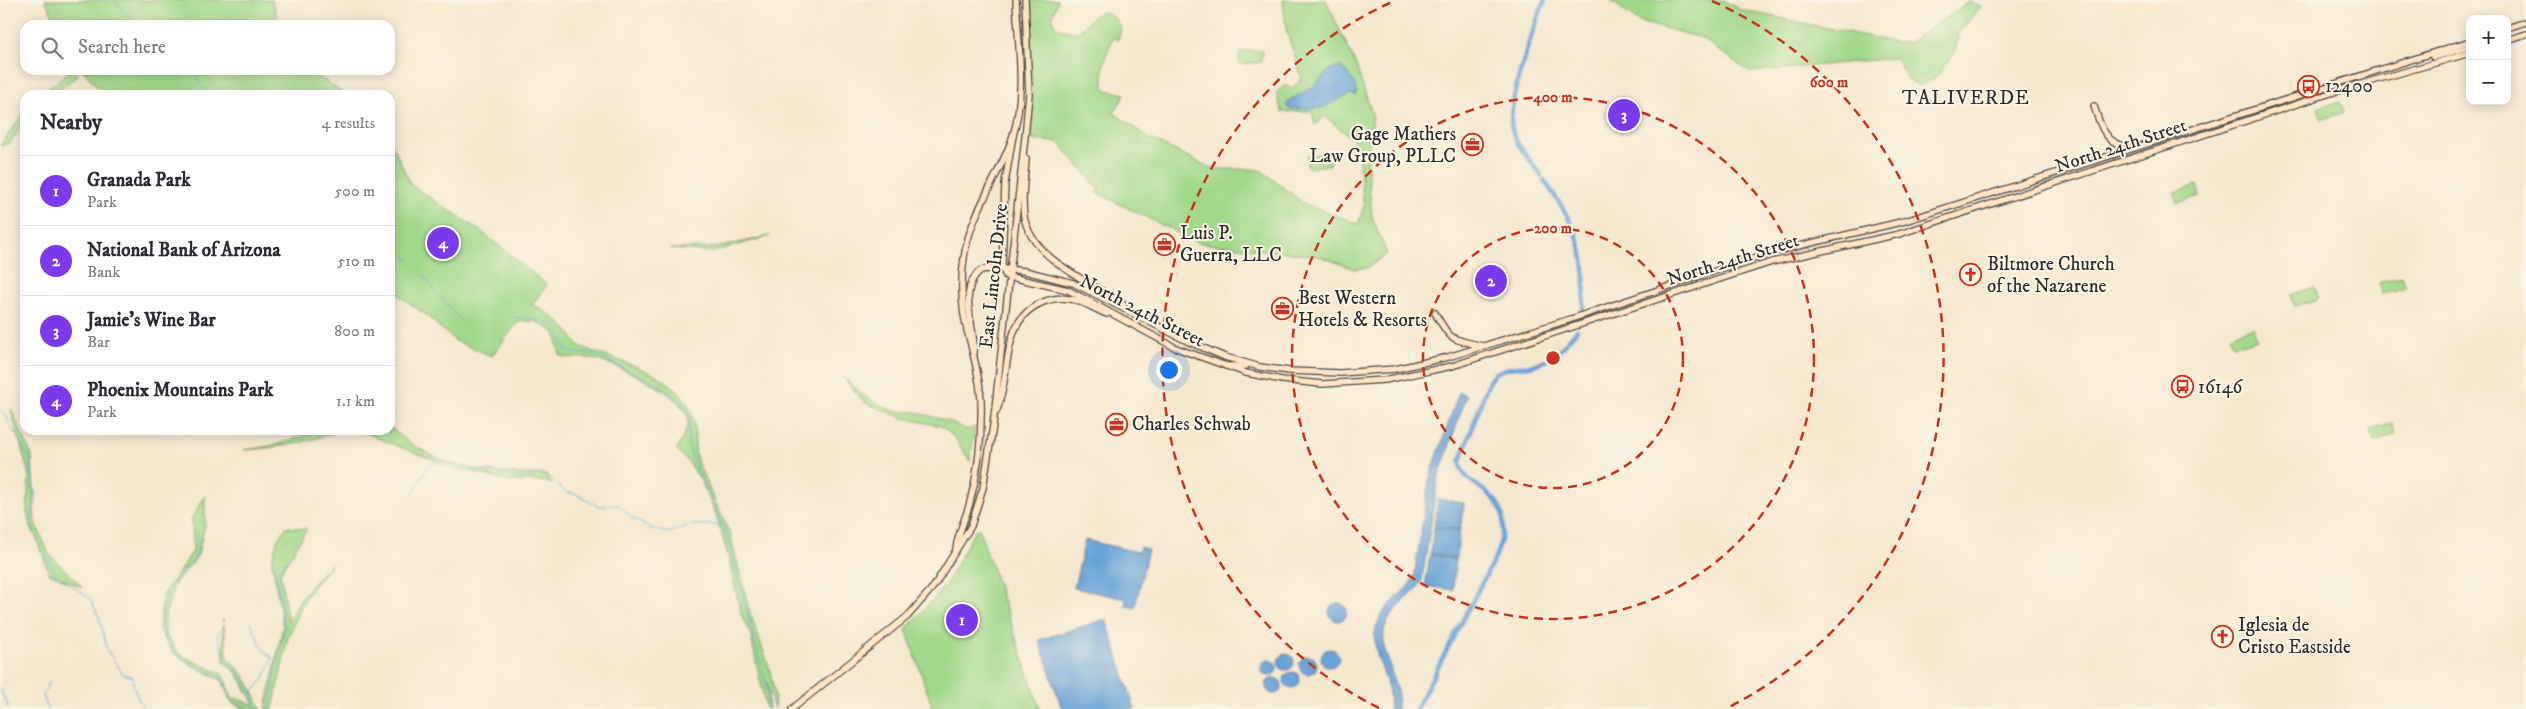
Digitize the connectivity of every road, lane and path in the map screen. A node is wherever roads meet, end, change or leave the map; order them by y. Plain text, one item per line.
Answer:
1 (1016, 0) edge
2 (1025, 0) edge
3 (2526, 22) edge
4 (2511, 27) edge
5 (2526, 34) edge
6 (2511, 39) edge
7 (2466, 42) edge
8 (2466, 48) edge
9 (2466, 54) edge
10 (2400, 63) junction
11 (2094, 106) dead end
12 (1013, 135) junction
13 (1025, 137) junction
14 (2135, 147) junction
15 (1971, 200) junction
16 (1974, 210) junction
17 (1002, 268) junction
18 (1010, 270) junction
19 (1009, 278) junction
20 (1435, 313) dead end
21 (1138, 315) junction
22 (1115, 316) junction
23 (1482, 346) junction
24 (974, 353) junction
25 (1215, 353) junction
26 (1223, 366) junction
27 (1266, 368) junction
28 (993, 419) junction
29 (956, 549) junction
30 (792, 709) edge

1 - 12 main road, East Lincoln Drive
2 - 13 main road, East Lincoln Drive
3 - 4 main road
5 - 6 main road
7 - 10 main road, North 24th Street
8 - 10 main road
9 - 16 main road, North 24th Street
10 - 14 main road, North 24th Street
11 - 14 main road
12 - 17 main road
12 - 24 main road, East Lincoln Drive
13 - 18 main road, East Lincoln Drive
13 - 21 main road
14 - 15 main road, North 24th Street
15 - 16 main road
15 - 23 main road, North 24th Street
16 - 26 main road, North 24th Street
17 - 18 main road, North 24th Street
17 - 19 main road
17 - 24 main road
18 - 19 main road, East Lincoln Drive
18 - 21 main road, North 24th Street
19 - 22 main road, North 24th Street
19 - 28 main road, East Lincoln Drive
20 - 23 main road
21 - 25 main road, North 24th Street
22 - 26 main road, North 24th Street
22 - 28 main road
23 - 27 main road, North 24th Street
24 - 29 main road, East Lincoln Drive
25 - 26 main road
25 - 27 main road, North 24th Street
26 - 27 main road
28 - 29 main road, East Lincoln Drive
29 - 30 main road, East Lincoln Drive

